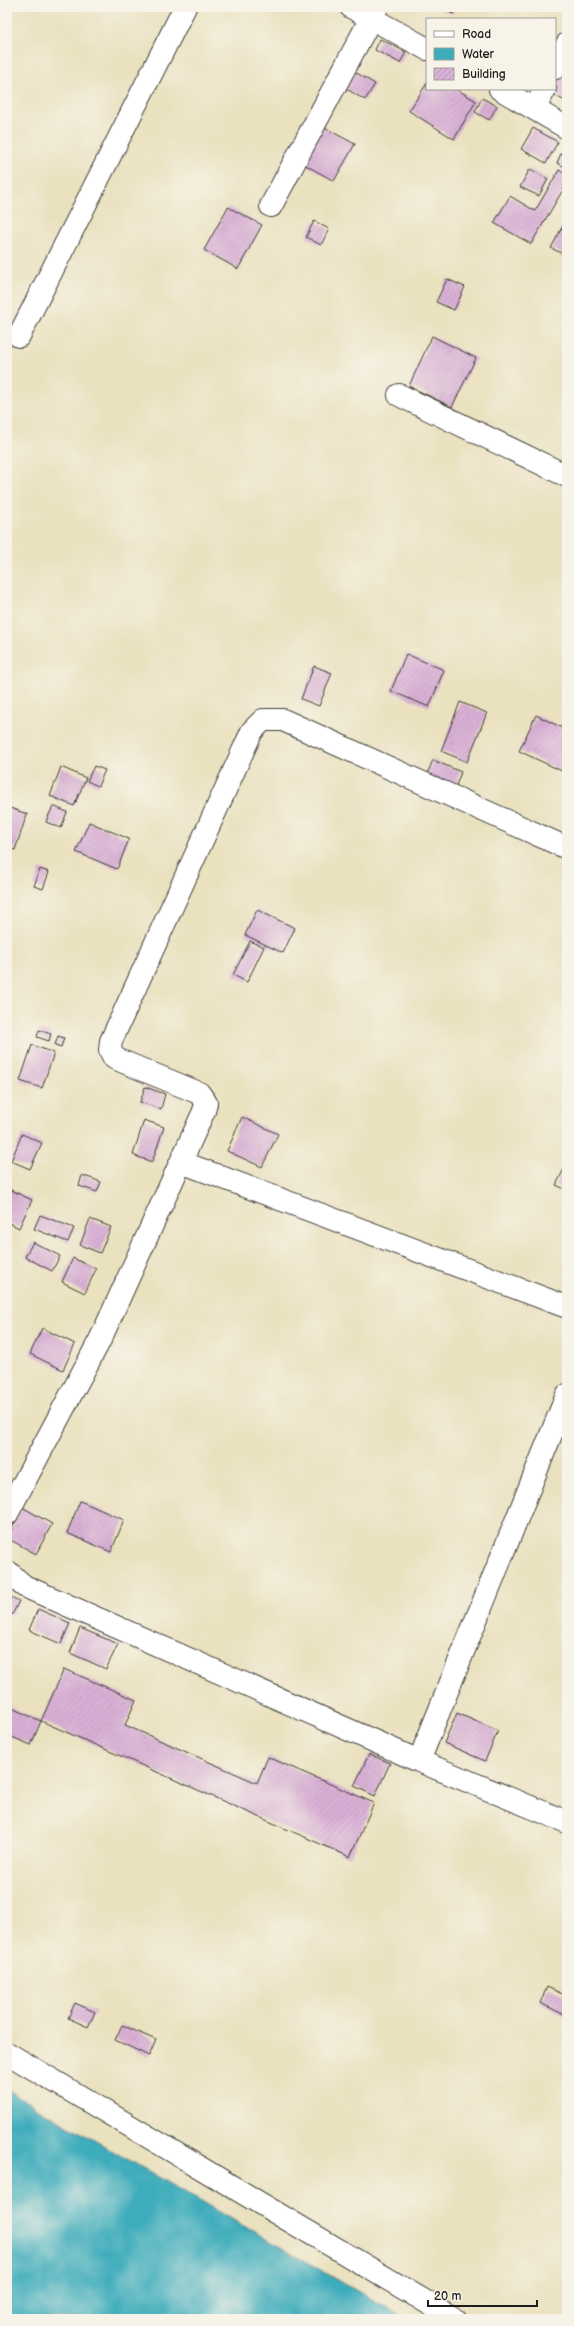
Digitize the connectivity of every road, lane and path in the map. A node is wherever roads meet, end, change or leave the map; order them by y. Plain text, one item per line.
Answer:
1 (185, 7) edge
2 (351, 7) edge
3 (374, 13) edge
4 (567, 44) edge
5 (426, 48) edge
6 (556, 66) edge
7 (502, 90) edge
8 (544, 90) edge
9 (535, 108) junction
10 (567, 128) edge
11 (271, 206) dead end
12 (19, 336) dead end
13 (399, 395) dead end
14 (567, 476) edge
15 (567, 848) edge
16 (181, 1162) junction
17 (567, 1307) edge
18 (567, 1395) edge
19 (7, 1514) edge
20 (7, 1571) edge
21 (419, 1761) junction
22 (567, 1822) edge
23 (7, 2053) edge
24 (455, 2319) edge

1 - 12 street
2 - 3 street
3 - 5 street
3 - 11 street
4 - 6 street
7 - 9 street
8 - 9 street
9 - 10 street
13 - 14 street
15 - 16 street
16 - 17 street
16 - 19 street
18 - 21 street
20 - 21 street
21 - 22 street
23 - 24 street

